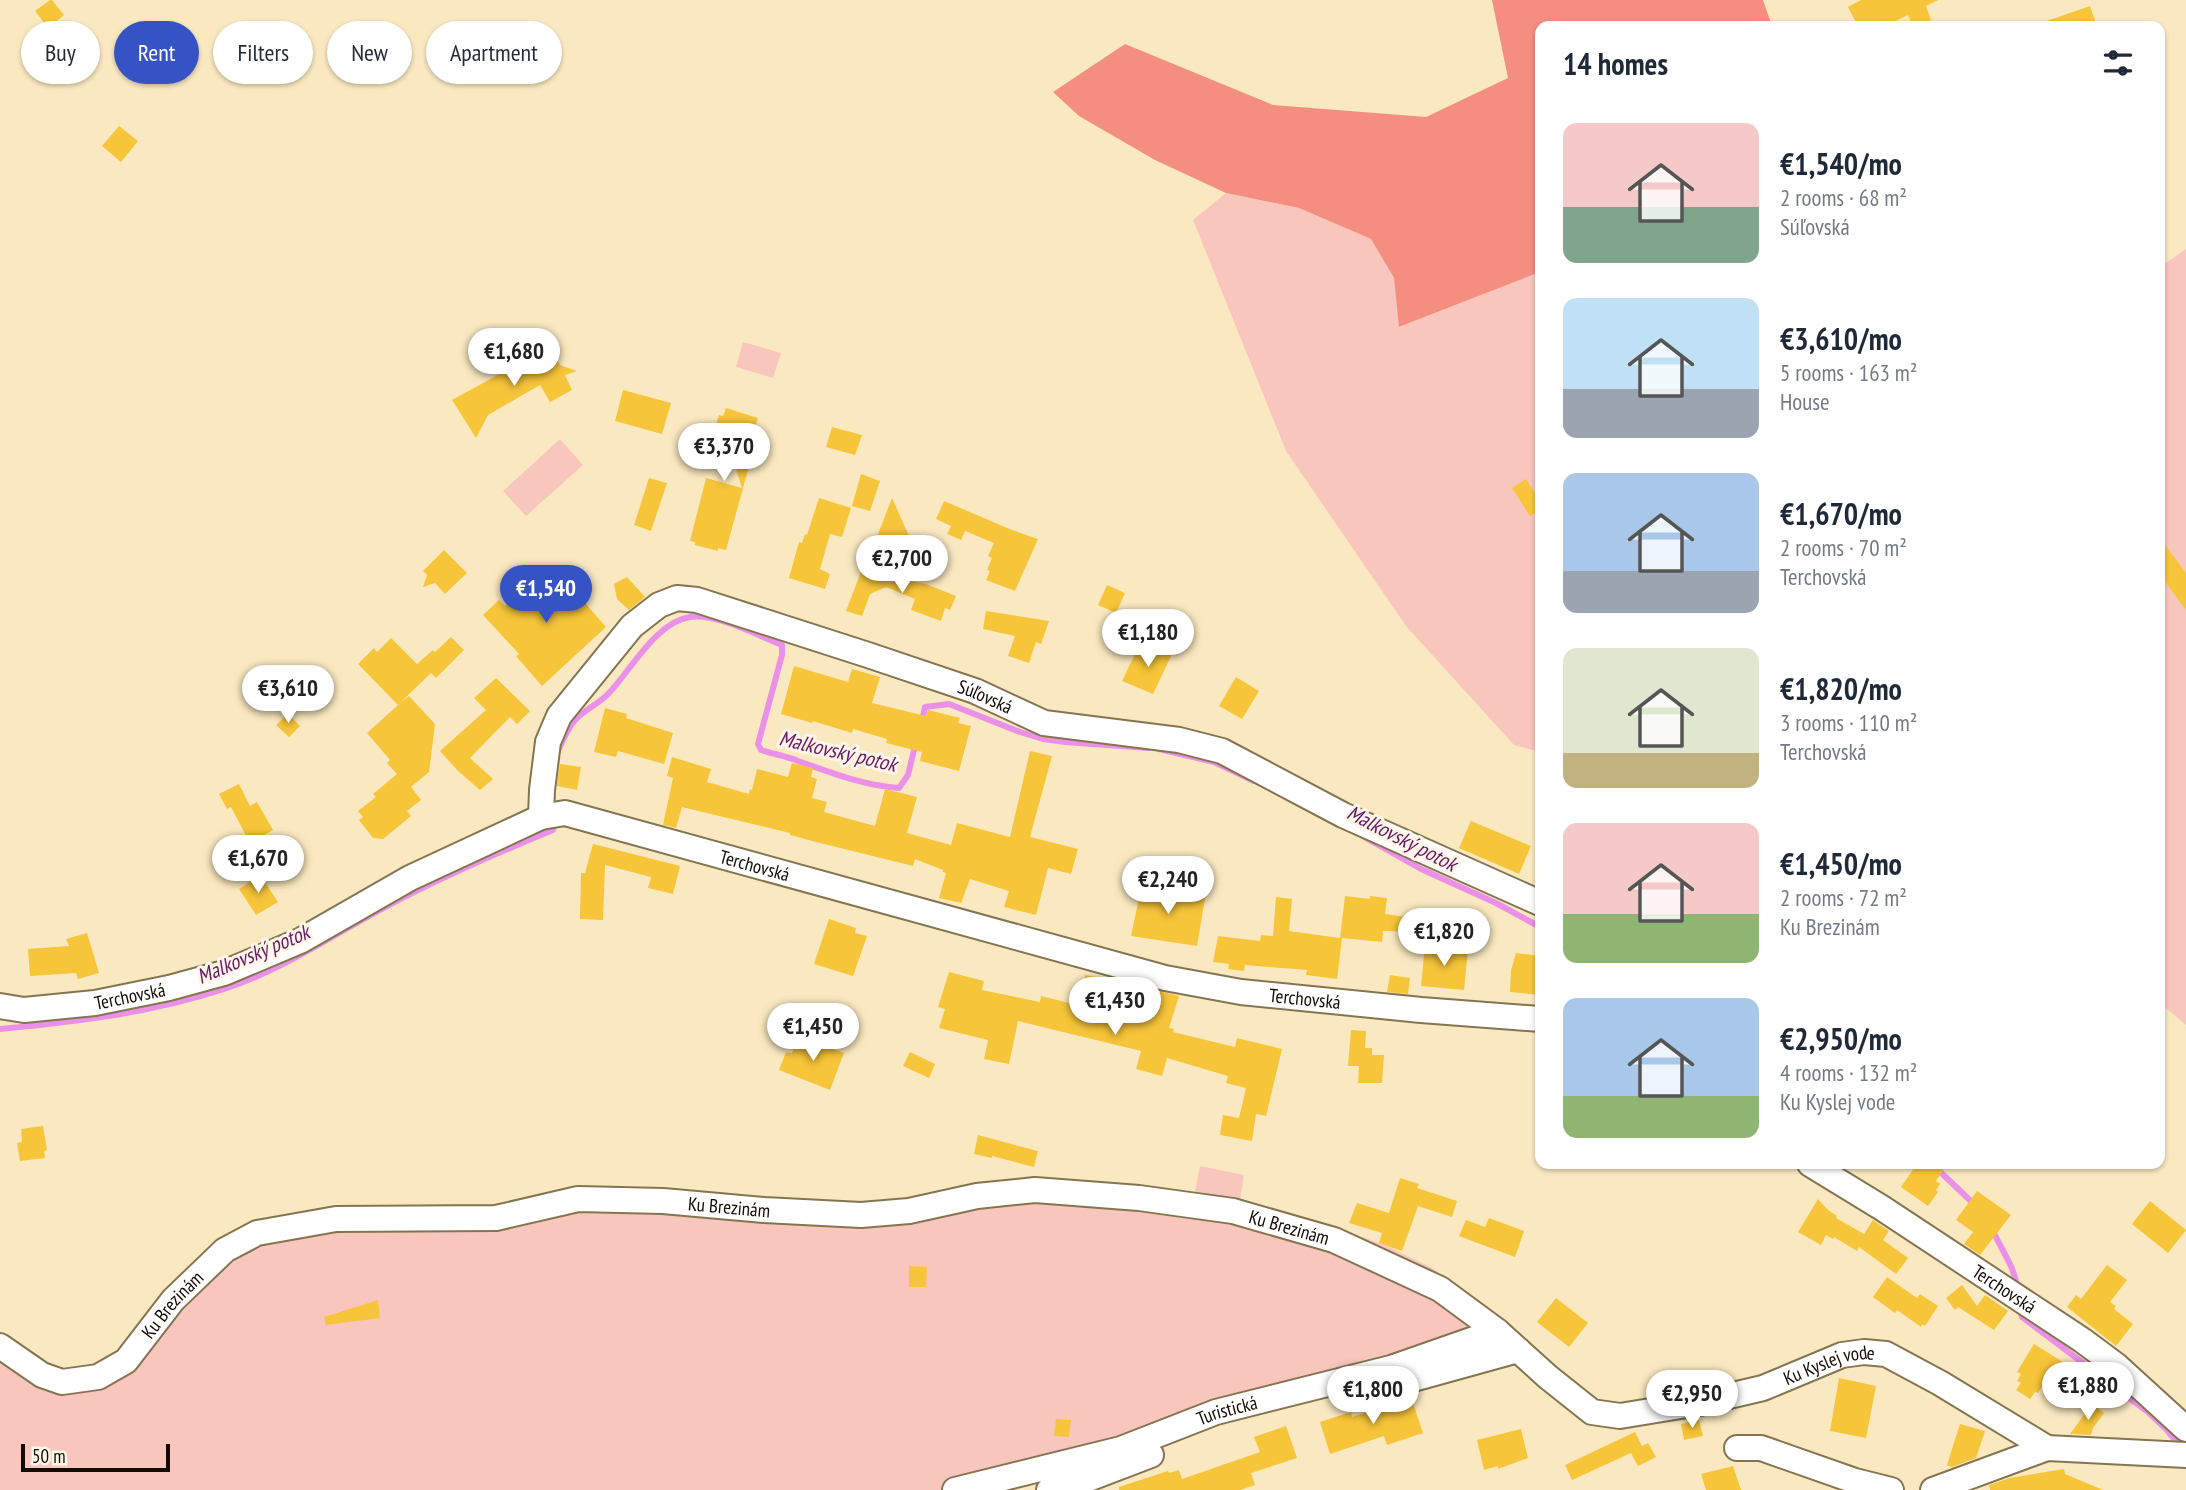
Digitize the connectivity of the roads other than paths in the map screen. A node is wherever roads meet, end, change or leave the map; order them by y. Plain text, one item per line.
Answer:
1 (551, 815) junction
2 (1535, 901) edge
3 (0, 1006) edge
4 (1535, 1019) edge
5 (1818, 1169) edge
6 (1497, 1331) junction
7 (0, 1346) edge
8 (1518, 1350) junction
9 (2186, 1429) edge
10 (1737, 1448) dead end
11 (2047, 1448) junction
12 (2179, 1454) edge
13 (955, 1490) edge
14 (1049, 1490) edge
15 (1891, 1490) edge
16 (1933, 1490) edge

1 - 2 street, Súľovská
1 - 3 street, Terchovská
1 - 4 street, Terchovská
5 - 9 street, Terchovská
6 - 7 street, Ku Brezinám
6 - 8 street, Ku Kyslej vode
6 - 13 street, Turistická
8 - 11 street, Ku Kyslej vode
8 - 14 street, Turistická
10 - 15 street
11 - 12 street, Ku Kyslej vode
11 - 16 street, Ku Kyslej vode

